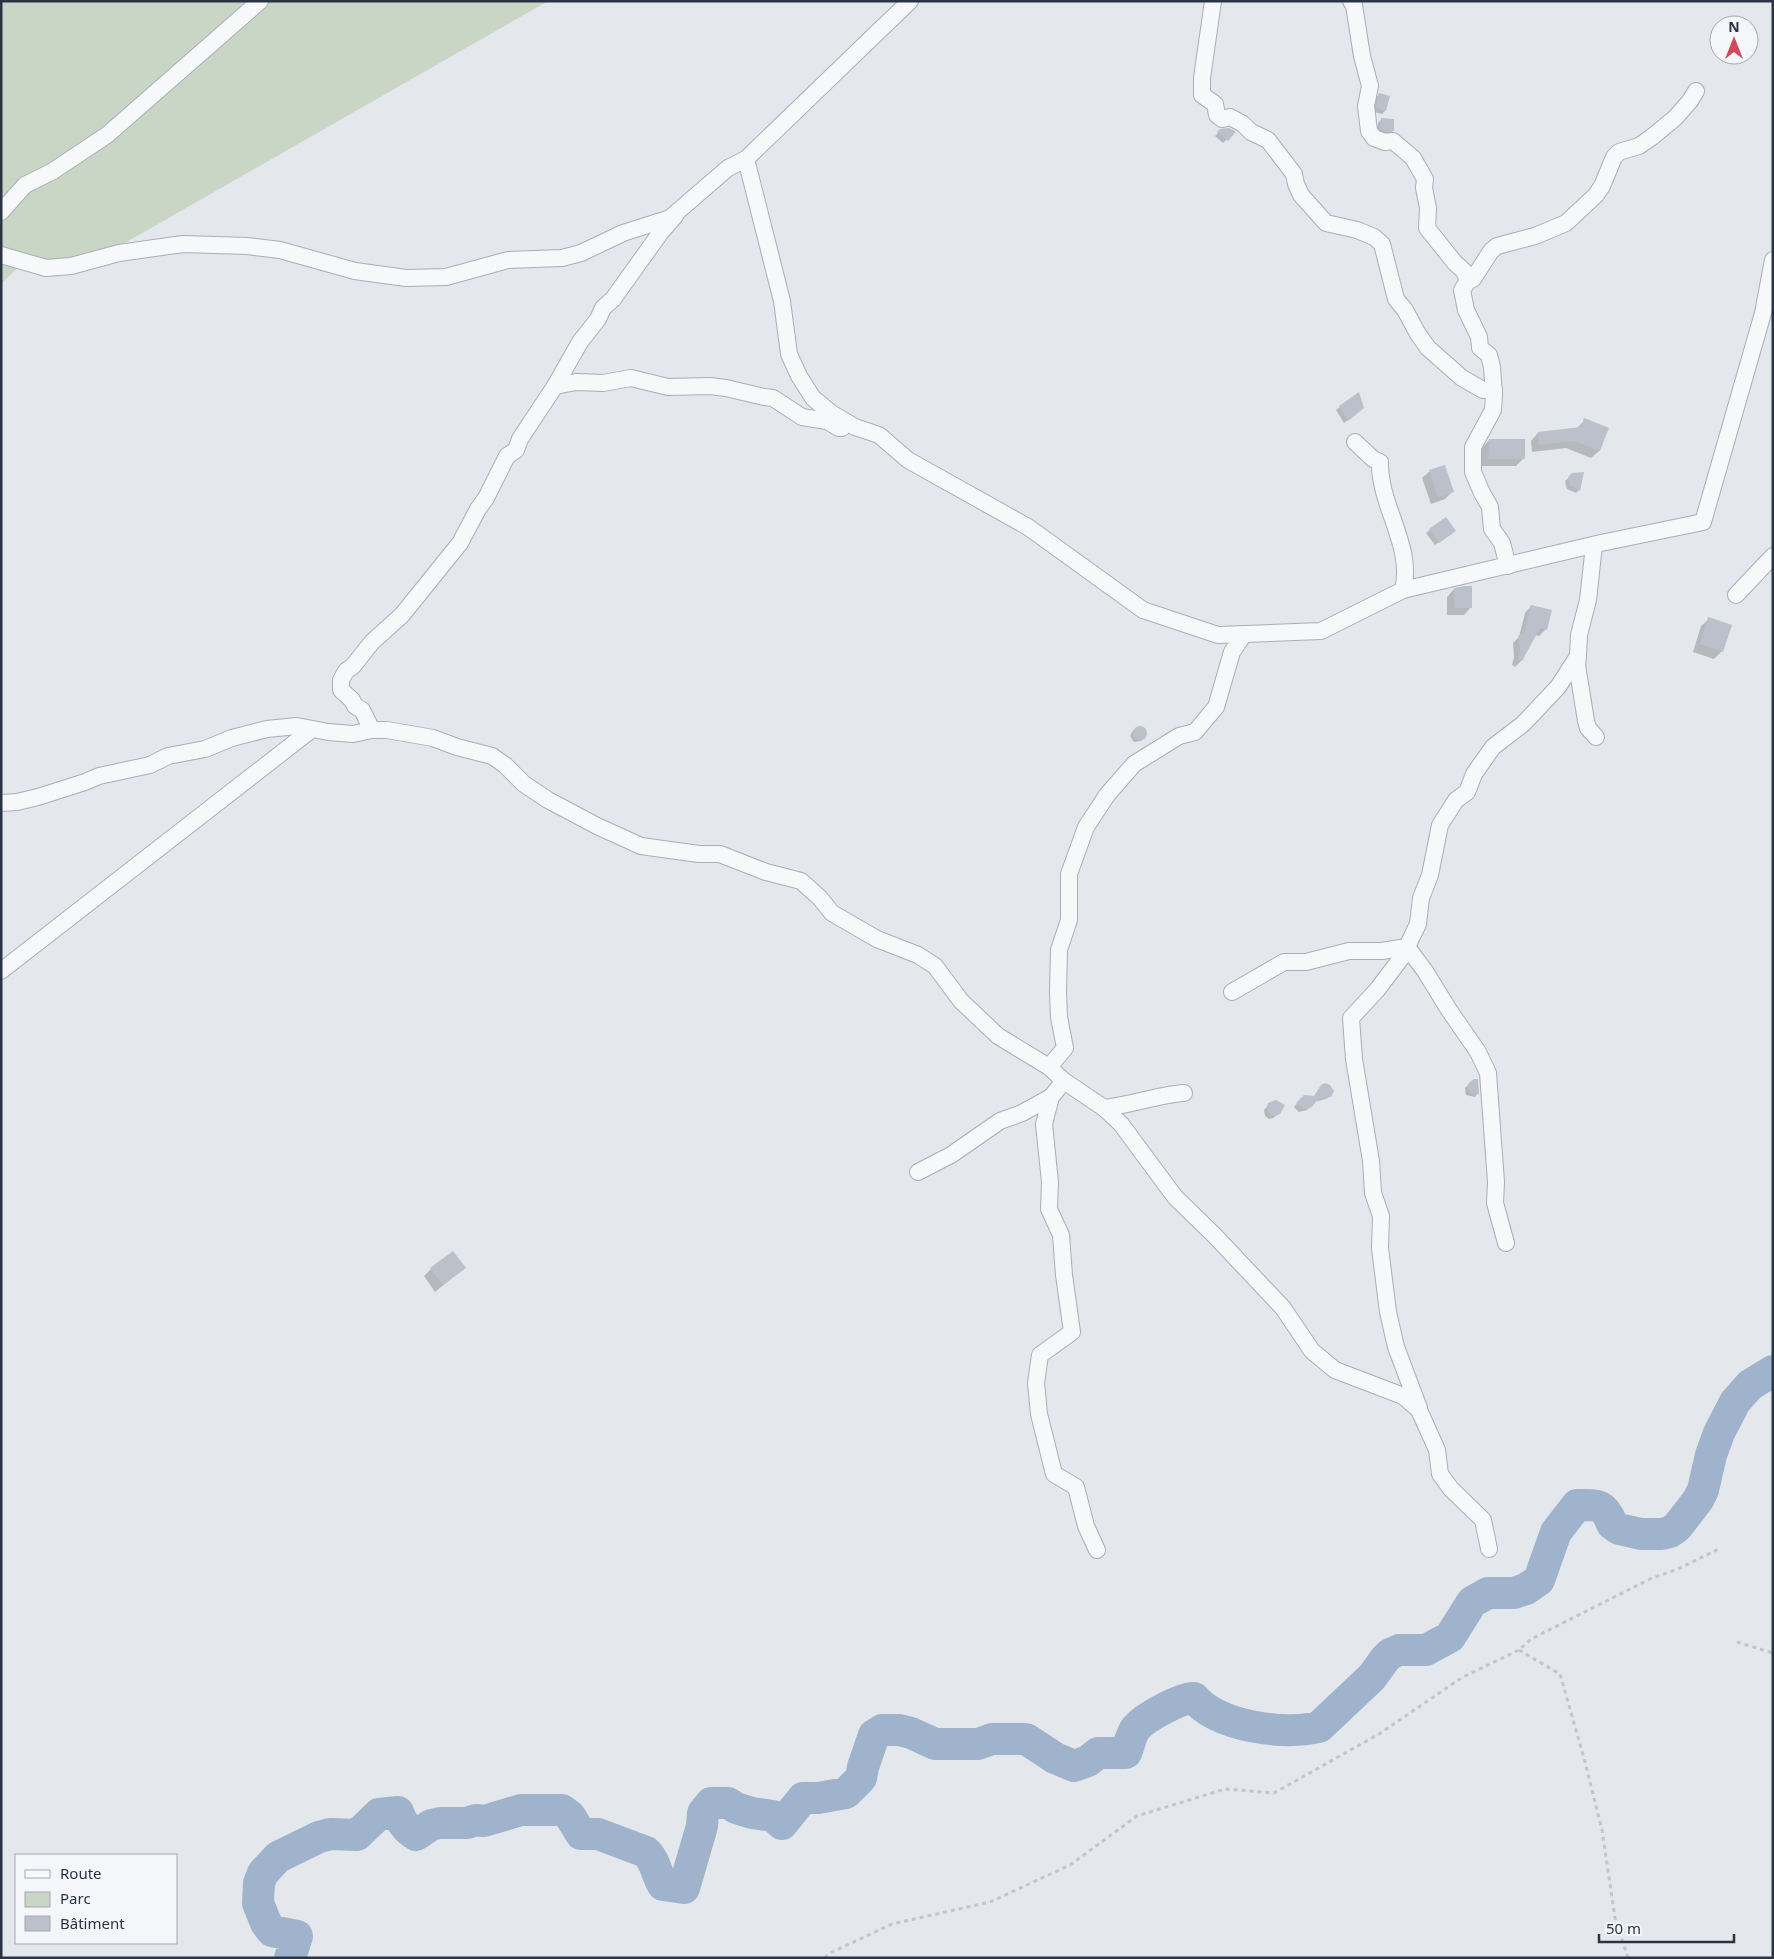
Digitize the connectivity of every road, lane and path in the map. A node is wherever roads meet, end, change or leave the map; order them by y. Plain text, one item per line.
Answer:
1 (260, 1) edge
2 (910, 1) edge
3 (1213, 1) edge
4 (1351, 1) edge
5 (1696, 91) dead end
6 (746, 159) junction
7 (25, 185) junction
8 (1, 198) edge
9 (1, 212) edge
10 (677, 212) junction
11 (1, 255) edge
12 (1773, 260) edge
13 (1468, 281) junction
14 (1768, 309) edge
15 (555, 386) junction
16 (1494, 390) junction
17 (855, 427) junction
18 (1355, 442) dead end
19 (1594, 545) junction
20 (1773, 556) edge
21 (1508, 566) junction
22 (1403, 590) junction
23 (1736, 595) dead end
24 (1244, 634) junction
25 (1578, 656) junction
26 (311, 730) junction
27 (372, 730) junction
28 (1596, 737) dead end
29 (1, 804) edge
30 (1407, 947) junction
31 (1, 971) edge
32 (1232, 992) dead end
33 (1049, 1067) junction
34 (1064, 1081) junction
35 (1184, 1094) dead end
36 (1051, 1097) junction
37 (1104, 1108) junction
38 (918, 1172) dead end
39 (1506, 1244) dead end
40 (1419, 1410) junction
41 (1721, 1548) dead end
42 (1489, 1549) dead end
43 (1097, 1550) dead end
44 (1737, 1642) dead end
45 (1519, 1650) junction
46 (1773, 1653) edge
47 (825, 1958) edge
48 (1628, 1958) edge

1 - 7 street
2 - 6 street
3 - 16 street
4 - 13 street
5 - 13 street
6 - 10 street
6 - 17 street
7 - 8 street
7 - 9 street
10 - 11 street
10 - 15 street
12 - 14 street
13 - 16 street
14 - 19 street
15 - 17 street
15 - 27 street
16 - 21 street
17 - 24 street
18 - 22 street
19 - 21 street
19 - 25 street
20 - 23 street
21 - 22 street
22 - 24 street
24 - 33 street
25 - 28 street
25 - 30 street
26 - 27 street
26 - 29 street
26 - 31 street
27 - 33 street
30 - 32 street
30 - 39 street
30 - 40 street
33 - 34 street
34 - 36 street
34 - 37 street
35 - 37 street
36 - 38 street
36 - 43 street
37 - 40 street
40 - 42 street
41 - 45 path
44 - 46 path
45 - 47 path
45 - 48 path

